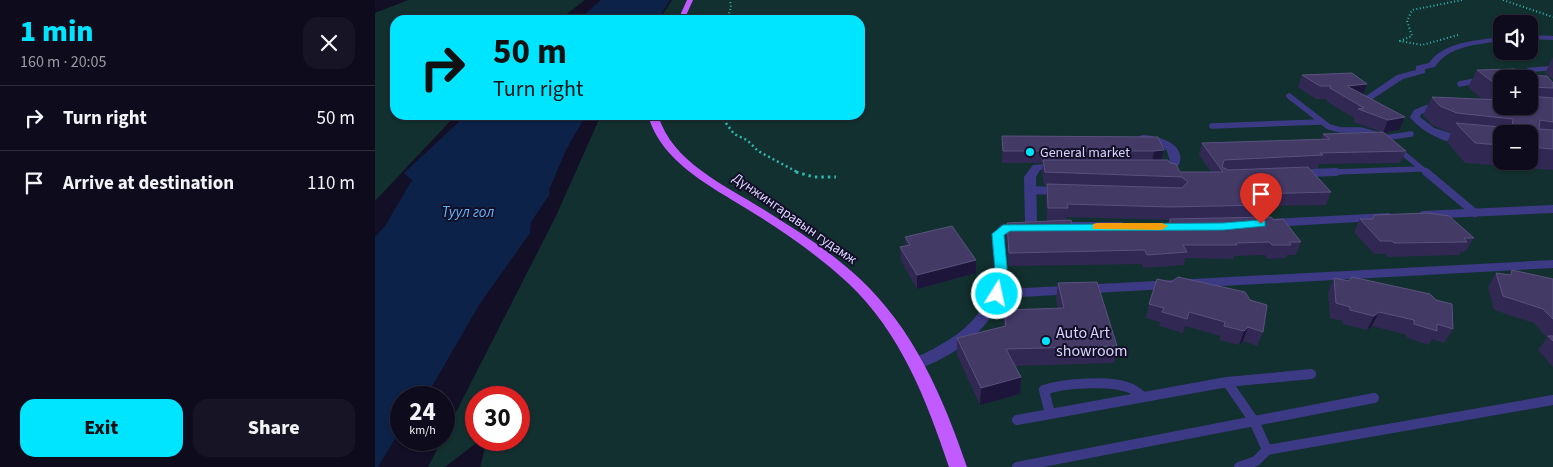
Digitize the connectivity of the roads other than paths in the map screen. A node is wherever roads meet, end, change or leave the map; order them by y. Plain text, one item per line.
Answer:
1 (690, 0) edge
2 (683, 15) edge
3 (1538, 37) edge
4 (1553, 38) edge
5 (1493, 41) edge
6 (1553, 68) edge
7 (1529, 70) edge
8 (1485, 79) edge
9 (1460, 84) dead end
10 (1289, 96) dead end
11 (1365, 100) edge
12 (1449, 106) edge
13 (655, 120) edge
14 (1321, 122) junction
15 (1213, 126) dead end
16 (1411, 134) dead end
17 (1133, 138) edge
18 (1384, 138) junction
19 (1474, 141) edge
20 (1067, 166) edge
21 (1142, 168) edge
22 (1420, 169) junction
23 (1299, 174) edge
24 (1031, 190) junction
25 (1060, 191) edge
26 (1553, 209) edge
27 (1475, 213) junction
28 (1255, 224) edge
29 (1031, 226) junction
30 (1130, 226) edge
31 (1553, 264) edge
32 (997, 294) junction
33 (918, 363) junction
34 (1311, 374) dead end
35 (1227, 382) junction
36 (1143, 397) junction
37 (1374, 398) dead end
38 (1553, 400) edge
39 (1050, 414) junction
40 (1017, 420) dead end
41 (1254, 421) junction
42 (1267, 450) junction
43 (958, 467) edge
44 (1017, 467) edge
45 (1239, 467) edge

1 - 2 main road
3 - 4 street
5 - 11 street
6 - 7 lane
8 - 9 lane
10 - 14 lane
12 - 19 street
13 - 33 main road, Дүнжингаравын гудамж
14 - 15 lane
14 - 18 lane
16 - 18 lane
17 - 21 street
18 - 22 lane
20 - 24 street
22 - 23 lane
22 - 27 lane
24 - 25 lane
24 - 29 street
26 - 27 street
27 - 28 street
29 - 30 street
29 - 32 street
31 - 32 street
32 - 33 street
33 - 43 main road, Дүнжингаравын гудамж
34 - 35 lane
35 - 36 lane
35 - 41 lane
36 - 39 lane
36 - 39 lane
37 - 41 lane
38 - 42 lane
39 - 40 lane
41 - 42 lane
41 - 44 lane
42 - 45 lane

